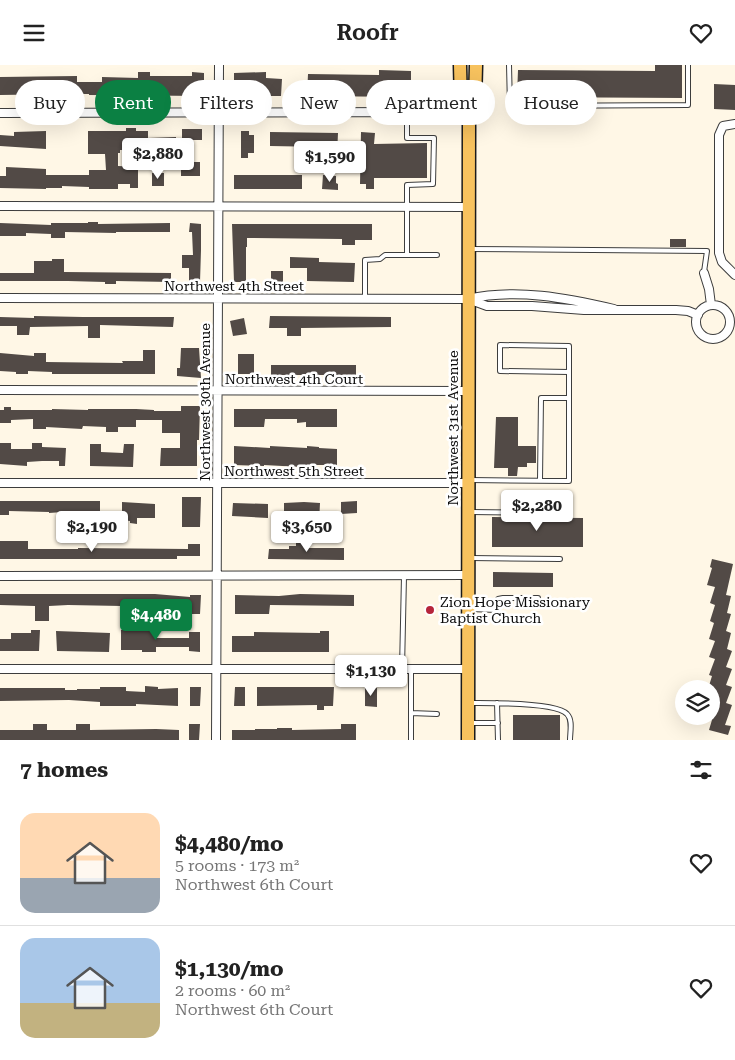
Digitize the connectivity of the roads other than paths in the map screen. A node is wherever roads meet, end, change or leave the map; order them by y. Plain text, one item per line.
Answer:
1 (219, 65) edge
2 (460, 65) edge
3 (476, 65) edge
4 (509, 65) edge
5 (688, 65) edge
6 (219, 80) edge
7 (460, 80) edge
8 (476, 80) edge
9 (366, 112) edge
10 (0, 113) edge
11 (272, 113) edge
12 (181, 114) edge
13 (735, 124) edge
14 (218, 125) edge
15 (407, 125) edge
16 (469, 125) edge
17 (0, 206) edge
18 (218, 206) junction
19 (408, 207) junction
20 (468, 207) junction
21 (468, 249) junction
22 (407, 255) junction
23 (438, 255) dead end
24 (704, 273) joint
25 (735, 275) edge
26 (0, 298) edge
27 (218, 298) junction
28 (365, 299) junction
29 (468, 299) junction
30 (711, 305) junction
31 (698, 315) junction
32 (733, 320) edge
33 (569, 372) junction
34 (0, 391) edge
35 (217, 391) junction
36 (468, 391) junction
37 (569, 398) junction
38 (540, 480) junction
39 (468, 482) junction
40 (0, 483) edge
41 (218, 484) junction
42 (468, 512) junction
43 (569, 513) dead end
44 (468, 558) junction
45 (560, 559) dead end
46 (468, 575) junction
47 (0, 576) edge
48 (217, 576) junction
49 (404, 576) junction
50 (555, 605) dead end
51 (468, 609) junction
52 (0, 669) edge
53 (216, 669) junction
54 (407, 669) junction
55 (468, 669) junction
56 (469, 703) junction
57 (498, 703) junction
58 (411, 713) junction
59 (437, 714) dead end
60 (468, 723) junction
61 (498, 723) junction
62 (216, 740) edge
63 (411, 740) edge
64 (468, 740) edge
65 (498, 740) edge
66 (570, 740) edge

1 - 6 street, Northwest 30th Avenue
2 - 7 main road, Northwest 31st Avenue
3 - 8 main road, Northwest 31st Avenue
4 - 5 lane
9 - 11 street
10 - 12 street
13 - 25 street
14 - 18 street, Northwest 30th Avenue
15 - 19 lane
16 - 20 main road, Northwest 31st Avenue
17 - 18 street
18 - 19 street
18 - 27 street, Northwest 30th Avenue
19 - 20 street
19 - 22 lane
20 - 21 main road, Northwest 31st Avenue
21 - 24 lane
21 - 29 main road, Northwest 31st Avenue
22 - 23 lane
22 - 28 lane
24 - 30 street
26 - 27 street, Northwest 4th Street
27 - 28 street, Northwest 4th Street
27 - 35 street, Northwest 30th Avenue
28 - 29 street, Northwest 4th Street
29 - 31 street, Northwest 4th Street
29 - 36 main road, Northwest 31st Avenue
30 - 31 street
30 - 32 street
31 - 32 street
33 - 33 lane
33 - 37 lane
34 - 35 street, Northwest 4th Court
35 - 36 street, Northwest 4th Court
35 - 41 street, Northwest 30th Avenue
36 - 39 main road, Northwest 31st Avenue
37 - 38 lane
37 - 38 lane
38 - 39 lane
39 - 41 street, Northwest 5th Street
39 - 42 main road, Northwest 31st Avenue
40 - 41 street, Northwest 5th Street
41 - 48 street, Northwest 30th Avenue
42 - 43 lane
42 - 44 main road, Northwest 31st Avenue
44 - 45 lane
44 - 46 main road, Northwest 31st Avenue
46 - 49 street
46 - 51 main road, Northwest 31st Avenue
47 - 48 street
48 - 49 street
48 - 53 street, Northwest 30th Avenue
49 - 54 lane
50 - 51 lane
51 - 55 main road, Northwest 31st Avenue
52 - 53 street
53 - 54 street
53 - 62 street, Northwest 30th Avenue
54 - 55 street
54 - 58 lane
55 - 56 main road, Northwest 31st Avenue
56 - 57 lane
56 - 60 main road, Northwest 31st Avenue
57 - 61 lane
57 - 66 lane
58 - 59 lane
58 - 63 lane
60 - 61 lane
60 - 64 main road, Northwest 31st Avenue
61 - 65 lane

